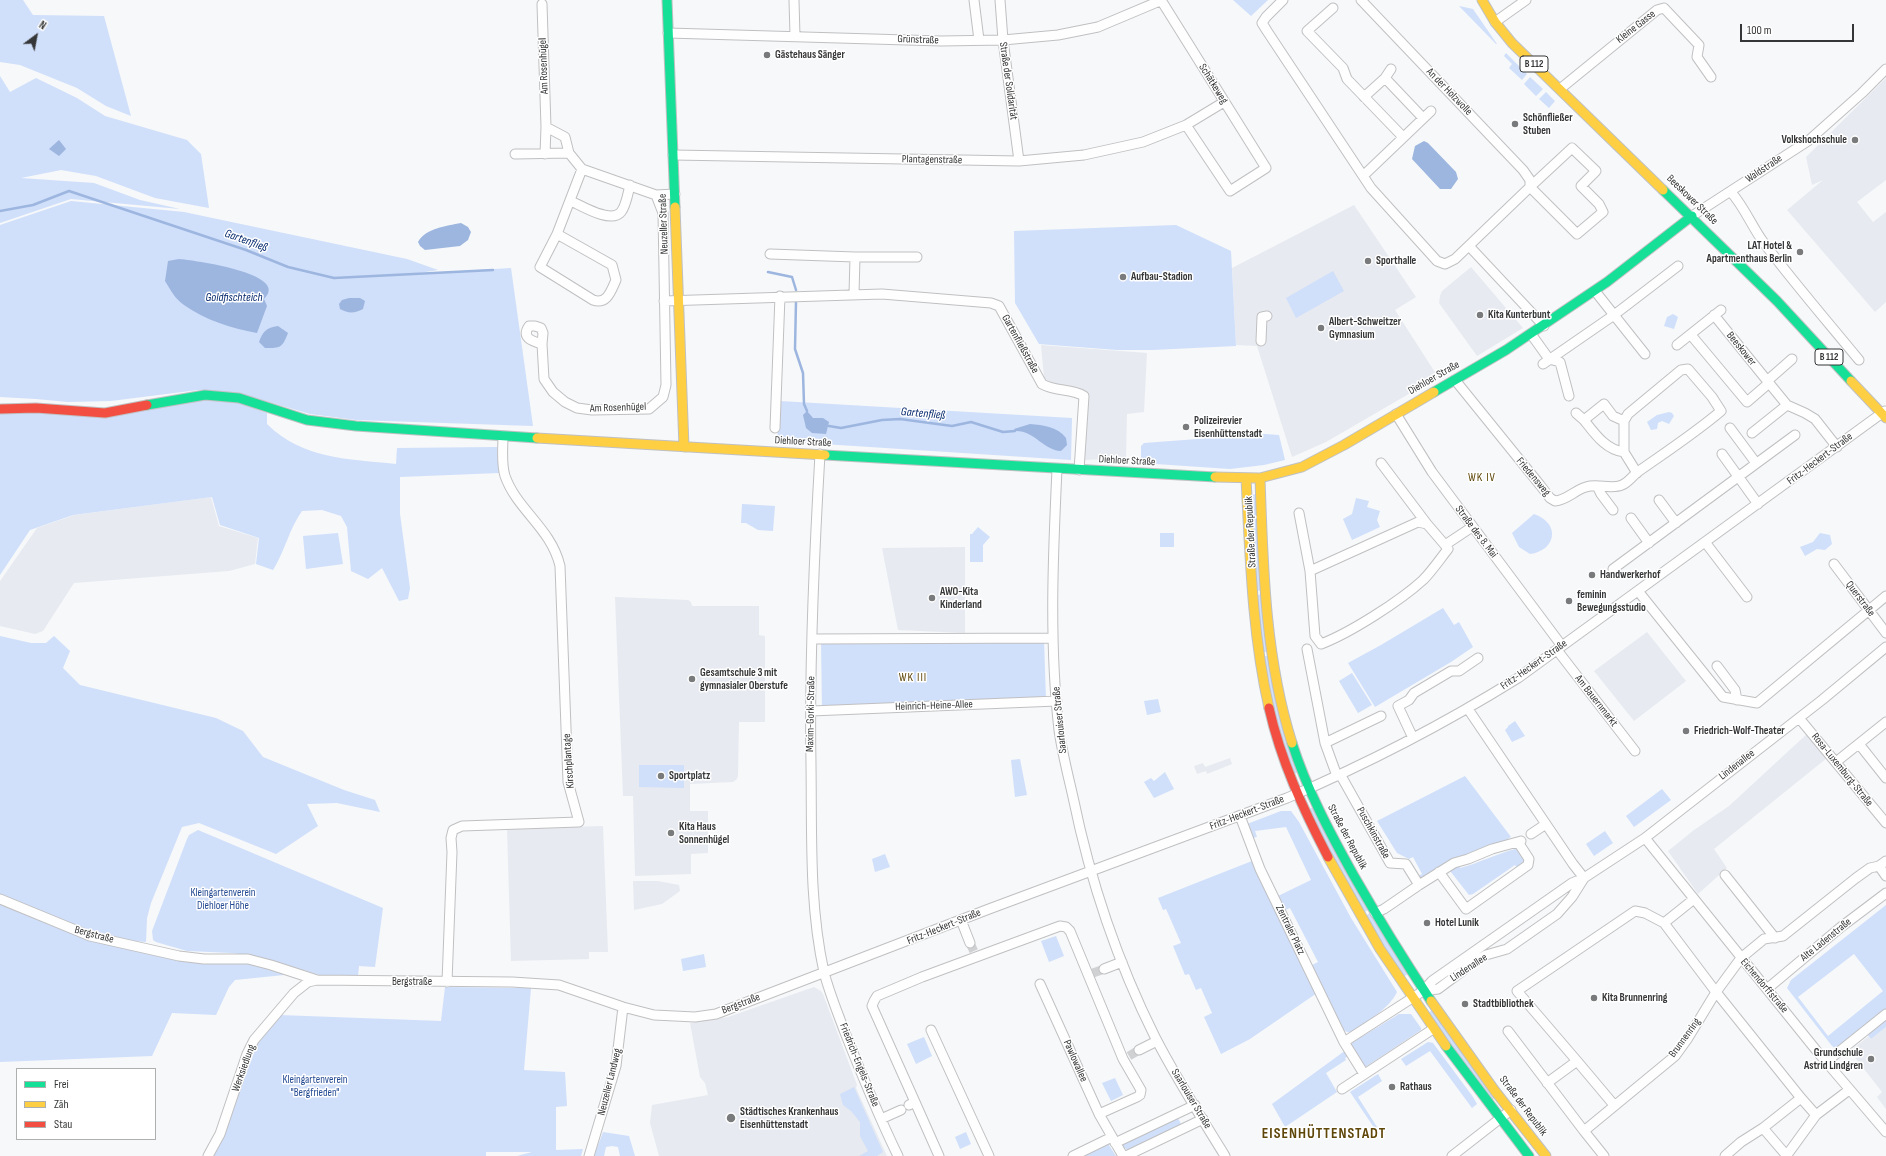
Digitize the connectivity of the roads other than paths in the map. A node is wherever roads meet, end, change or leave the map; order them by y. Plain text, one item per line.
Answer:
1 (667, 0) edge
2 (794, 0) edge
3 (974, 0) edge
4 (1000, 0) edge
5 (1162, 0) edge
6 (1283, 0) edge
7 (1361, 0) edge
8 (1482, 0) edge
9 (1526, 0) edge
10 (542, 4) dead end
11 (1332, 8) dead end
12 (1495, 22) junction
13 (668, 33) junction
14 (795, 36) junction
15 (979, 40) junction
16 (1003, 40) junction
17 (1391, 69) dead end
18 (1886, 69) edge
19 (1711, 77) dead end
20 (1385, 78) junction
21 (1560, 89) junction
22 (1364, 97) junction
23 (1224, 102) junction
24 (1430, 111) dead end
25 (1423, 118) junction
26 (1186, 125) junction
27 (546, 127) junction
28 (1403, 137) junction
29 (569, 153) junction
30 (516, 154) dead end
31 (545, 154) junction
32 (674, 155) junction
33 (1019, 161) junction
34 (582, 169) junction
35 (1363, 176) junction
36 (630, 185) junction
37 (1530, 187) junction
38 (1731, 192) junction
39 (675, 194) junction
40 (656, 195) junction
41 (571, 201) junction
42 (1692, 216) junction
43 (557, 234) junction
44 (1469, 246) junction
45 (770, 254) dead end
46 (855, 257) junction
47 (916, 257) dead end
48 (1678, 266) dead end
49 (1595, 290) junction
50 (854, 294) junction
51 (780, 296) junction
52 (679, 301) junction
53 (664, 302) junction
54 (1614, 315) junction
55 (1267, 316) dead end
56 (1544, 326) junction
57 (1531, 334) junction
58 (1691, 335) junction
59 (1261, 341) dead end
60 (542, 344) dead end
61 (1677, 345) dead end
62 (1645, 354) dead end
63 (1792, 359) dead end
64 (1859, 360) dead end
65 (1546, 361) junction
66 (1455, 380) junction
67 (1768, 382) junction
68 (1569, 396) dead end
69 (1787, 405) junction
70 (0, 409) edge
71 (1396, 414) junction
72 (1576, 414) dead end
73 (1885, 414) edge
74 (1584, 420) junction
75 (1624, 421) junction
76 (775, 428) dead end
77 (1730, 428) dead end
78 (1752, 433) dead end
79 (1795, 435) dead end
80 (503, 436) junction
81 (684, 447) junction
82 (1837, 447) junction
83 (1624, 452) junction
84 (820, 454) junction
85 (1722, 454) dead end
86 (1381, 463) dead end
87 (1756, 463) junction
88 (1057, 468) junction
89 (1079, 470) junction
90 (1636, 473) junction
91 (1738, 476) junction
92 (1246, 478) junction
93 (1260, 478) junction
94 (1597, 486) junction
95 (1659, 500) dead end
96 (1758, 504) junction
97 (1613, 510) dead end
98 (1299, 513) dead end
99 (1631, 518) dead end
100 (1676, 523) junction
101 (1427, 524) junction
102 (1472, 527) junction
103 (1649, 542) junction
104 (1705, 542) junction
105 (1445, 545) junction
106 (1834, 564) dead end
107 (1613, 569) dead end
108 (1310, 571) junction
109 (1638, 591) junction
110 (1886, 596) edge
111 (1747, 597) dead end
112 (1868, 611) junction
113 (1886, 633) edge
114 (1053, 638) junction
115 (812, 639) junction
116 (1886, 647) edge
117 (1560, 648) junction
118 (1307, 649) dead end
119 (1478, 658) dead end
120 (1717, 666) dead end
121 (1737, 700) junction
122 (1057, 701) junction
123 (1468, 709) junction
124 (811, 711) junction
125 (1381, 716) dead end
126 (1798, 718) junction
127 (1886, 722) edge
128 (1412, 738) junction
129 (1325, 743) junction
130 (1859, 744) junction
131 (1635, 751) dead end
132 (1836, 762) junction
133 (1338, 775) junction
134 (1886, 778) edge
135 (1308, 789) junction
136 (1296, 794) junction
137 (1240, 816) junction
138 (1886, 823) edge
139 (1546, 824) junction
140 (1532, 834) dead end
141 (1645, 838) junction
142 (1882, 863) edge
143 (1090, 872) junction
144 (1439, 872) junction
145 (1725, 875) dead end
146 (1886, 876) edge
147 (1584, 878) junction
148 (1419, 885) junction
149 (1886, 893) edge
150 (0, 899) edge
151 (1694, 899) junction
152 (1375, 913) junction
153 (961, 920) junction
154 (1664, 923) junction
155 (1775, 938) junction
156 (970, 943) tunnel mouth
157 (1741, 958) junction
158 (1122, 962) junction
159 (1104, 969) tunnel mouth
160 (824, 973) junction
161 (317, 980) junction
162 (447, 982) junction
163 (1040, 984) dead end
164 (1767, 989) junction
165 (1423, 991) junction
166 (1716, 992) junction
167 (1411, 998) junction
168 (623, 1007) junction
169 (1886, 1014) edge
170 (1433, 1029) junction
171 (932, 1030) dead end
172 (1508, 1031) dead end
173 (1157, 1041) junction
174 (1344, 1042) junction
175 (1139, 1050) tunnel mouth
176 (1577, 1061) junction
177 (1826, 1062) junction
178 (1364, 1074) junction
179 (1547, 1083) junction
180 (1342, 1089) dead end
181 (1849, 1090) junction
182 (1801, 1098) junction
183 (1195, 1105) junction
184 (1614, 1105) junction
185 (908, 1106) junction
186 (1511, 1110) junction
187 (1099, 1114) junction
188 (1816, 1115) junction
189 (1203, 1119) junction
190 (1500, 1119) junction
191 (881, 1120) junction
192 (1763, 1128) junction
193 (1584, 1131) junction
194 (1886, 1132) edge
195 (1114, 1140) junction
196 (208, 1156) edge
197 (589, 1156) edge
198 (898, 1156) edge
199 (939, 1156) edge
200 (989, 1156) edge
201 (1073, 1156) edge
202 (1125, 1156) edge
203 (1225, 1156) edge
204 (1452, 1156) edge
205 (1529, 1156) edge
206 (1546, 1156) edge
207 (1604, 1156) edge
208 (1724, 1156) edge
209 (1787, 1156) edge

1 - 13 street, Neuzeller Straße
2 - 14 street
3 - 15 street
4 - 16 street, Straße der Solidarität
5 - 16 street, Grünstraße
5 - 23 street, Schätkeweg
6 - 35 street, An der Holzwolle
7 - 37 street, An der Holzwolle
8 - 12 street, Beeskower Straße / B 112
9 - 12 street
10 - 27 street, Am Rosenhügel
11 - 22 street
12 - 21 street, Beeskower Straße / B 112
13 - 14 street, Grünstraße
13 - 32 street, Neuzeller Straße
14 - 15 street, Grünstraße
15 - 16 street, Grünstraße
16 - 33 street, Straße der Solidarität
17 - 20 street
18 - 38 street, Waldstraße
19 - 21 street, Kleine Gasse
20 - 22 street
20 - 25 street
21 - 42 street, Beeskower Straße / B 112
22 - 28 street
23 - 26 street, Plantagenstraße
23 - 26 street, Schätkeweg
24 - 25 street
25 - 28 street
26 - 33 street, Plantagenstraße
27 - 29 street
27 - 31 street, Am Rosenhügel
28 - 35 street
29 - 31 street
29 - 34 street
30 - 31 street
32 - 33 street, Plantagenstraße
32 - 39 street, Neuzeller Straße
34 - 36 street
34 - 41 street
35 - 44 street, An der Holzwolle
36 - 40 street
36 - 41 street
37 - 37 street, An der Holzwolle
37 - 44 street, An der Holzwolle
38 - 42 street, Waldstraße
38 - 64 street
39 - 40 street
39 - 52 street, Neuzeller Straße
40 - 53 street, Am Rosenhügel
41 - 43 street
42 - 49 street, Diehloer Straße
42 - 73 street, Beeskower Straße / B 112
43 - 43 street
44 - 56 street
45 - 46 street
46 - 47 street
46 - 50 street
48 - 54 street
49 - 54 street
49 - 56 street, Diehloer Straße
50 - 51 street, Gartenfließstraße
50 - 89 street, Gartenfließstraße
51 - 52 street, Gartenfließstraße
51 - 76 street, Diehloer Straße
52 - 53 street
52 - 81 street, Neuzeller Straße
53 - 60 street, Am Rosenhügel
54 - 62 street
54 - 65 street
55 - 59 street
56 - 57 street, Diehloer Straße
57 - 65 street
57 - 66 street, Diehloer Straße
58 - 61 street
58 - 67 street
58 - 67 street, Beeskower
63 - 67 street
65 - 68 street
66 - 71 street, Diehloer Straße
66 - 94 street, Friedensweg
67 - 69 street
69 - 78 street
69 - 82 street
70 - 80 street, Diehloer Straße
71 - 93 street, Diehloer Straße
71 - 102 street, Straße des 8. Mai
72 - 74 street
73 - 82 street, Fritz-Heckert-Straße
74 - 75 street
74 - 83 street
75 - 83 street
75 - 90 street, Friedensweg
77 - 87 street
79 - 87 street
80 - 81 street, Diehloer Straße
80 - 162 street, Kirschplantage
81 - 84 street, Diehloer Straße
82 - 96 street, Fritz-Heckert-Straße
83 - 90 street
84 - 88 street, Diehloer Straße
84 - 115 street, Maxim-Gorki-Straße
85 - 91 street
86 - 101 street
87 - 91 street
88 - 89 street, Diehloer Straße
88 - 114 street, Saarlouiser Straße
89 - 92 street, Diehloer Straße
90 - 94 street, Friedensweg
91 - 96 street
91 - 100 street
92 - 93 street, Diehloer Straße
92 - 136 street, Straße der Republik
93 - 135 street, Straße der Republik
94 - 97 street
95 - 100 street
96 - 104 street, Fritz-Heckert-Straße
98 - 108 street
99 - 103 street
100 - 103 street
101 - 105 street
101 - 108 street
102 - 105 street
102 - 117 street, Straße des 8. Mai
103 - 107 street
104 - 109 street, Fritz-Heckert-Straße
104 - 111 street
105 - 108 street
106 - 112 street, Querstraße
109 - 117 street, Fritz-Heckert-Straße
109 - 121 street
110 - 112 street
112 - 113 street, Querstraße
112 - 121 street
114 - 115 street
114 - 122 street, Saarlouiser Straße
115 - 124 street, Maxim-Gorki-Straße
116 - 126 street, Lindenallee
117 - 123 street, Fritz-Heckert-Straße
117 - 131 street, Am Bauernmarkt
118 - 129 street
119 - 128 street
120 - 121 street
122 - 124 street, Heinrich-Heine-Allee
122 - 143 street, Saarlouiser Straße
123 - 128 street, Fritz-Heckert-Straße
123 - 139 street
124 - 160 street, Maxim-Gorki-Straße
125 - 129 street
126 - 132 street, Rosa-Luxemburg-Straße
126 - 141 street, Lindenallee
127 - 130 street
128 - 133 street, Fritz-Heckert-Straße
129 - 133 street
130 - 132 street
130 - 134 street
132 - 138 street, Rosa-Luxemburg-Straße
133 - 135 street, Fritz-Heckert-Straße
133 - 148 street, Puschkinstraße
135 - 136 street, Fritz-Heckert-Straße
135 - 152 street, Straße der Republik
136 - 137 street, Fritz-Heckert-Straße
136 - 167 street, Straße der Republik
137 - 143 street, Fritz-Heckert-Straße
137 - 174 street, Zentraler Platz
139 - 140 street
139 - 147 street
141 - 147 street, Lindenallee
141 - 151 street, Eichendorffstraße
142 - 146 street
142 - 155 street, Brunnenring
143 - 153 street, Fritz-Heckert-Straße
143 - 158 street, Saarlouiser Straße
144 - 144 street
144 - 148 street
145 - 155 street
147 - 165 street, Lindenallee
147 - 165 street, Lindenallee
148 - 152 street
149 - 164 street, Alte Ladenstraße
150 - 161 street, Bergstraße
151 - 154 street
151 - 157 street, Eichendorffstraße
152 - 165 street, Straße der Republik
153 - 156 street
153 - 160 street, Fritz-Heckert-Straße
154 - 166 street
154 - 176 street
155 - 157 street, Brunnenring
157 - 164 street, Eichendorffstraße
157 - 166 street, Brunnenring
158 - 159 street
158 - 173 street, Saarlouiser Straße
160 - 168 street, Bergstraße
160 - 191 street, Friedrich-Engels-Straße
161 - 162 street, Bergstraße
161 - 196 street, Werksiedlung
162 - 168 street, Bergstraße
163 - 187 street, Pawlowallee
164 - 177 street, Eichendorffstraße
165 - 167 street, Lindenallee
165 - 186 street, Straße der Republik
166 - 182 street
166 - 184 street, Brunnenring
167 - 170 street, Straße der Republik
167 - 174 street
168 - 197 street, Neuzeller Landweg
169 - 177 street
170 - 178 street
170 - 190 street, Straße der Republik
171 - 200 street
172 - 179 street
173 - 175 street
173 - 183 street, Saarlouiser Straße
174 - 178 street, Zentraler Platz
176 - 179 street
176 - 184 street
177 - 181 street, Eichendorffstraße
178 - 180 street
179 - 193 street
181 - 188 street
181 - 194 street, Eichendorffstraße
182 - 188 street
182 - 192 street
183 - 189 street, Saarlouiser Straße
183 - 195 street
184 - 193 street, Brunnenring
185 - 187 street
185 - 191 street
185 - 199 street
186 - 190 street
186 - 206 street, Straße der Republik
187 - 195 street, Pawlowallee
188 - 209 street
189 - 202 street, Pawlowallee
189 - 203 street, Saarlouiser Straße
190 - 204 street
190 - 205 street, Straße der Republik
191 - 198 street, Friedrich-Engels-Straße
192 - 208 street
192 - 209 street
193 - 207 street
195 - 201 street
195 - 202 street, Pawlowallee

